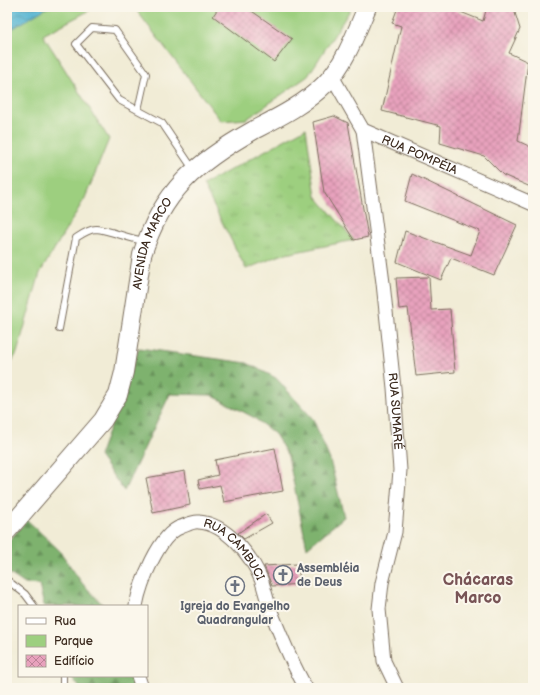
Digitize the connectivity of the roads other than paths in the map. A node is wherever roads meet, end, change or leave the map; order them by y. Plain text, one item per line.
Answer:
1 (368, 7) edge
2 (332, 76) junction
3 (138, 110) junction
4 (363, 130) junction
5 (194, 171) junction
6 (533, 204) edge
7 (146, 241) junction
8 (59, 329) dead end
9 (7, 532) edge
10 (7, 580) edge
11 (33, 605) edge
12 (136, 605) edge
13 (63, 677) edge
14 (138, 677) edge
15 (63, 688) edge
16 (142, 688) edge
17 (306, 688) edge
18 (397, 688) edge

1 - 2 main road, AVENIDA MARCO
2 - 4 street
2 - 5 main road, AVENIDA MARCO
3 - 3 lane
3 - 5 lane
4 - 6 street, RUA POMPÉIA
4 - 18 street, RUA SUMARÉ
5 - 7 main road, AVENIDA MARCO
7 - 8 lane
7 - 9 main road, AVENIDA MARCO
10 - 11 lane
12 - 17 street, RUA CAMBUCI
13 - 15 lane
14 - 16 street

